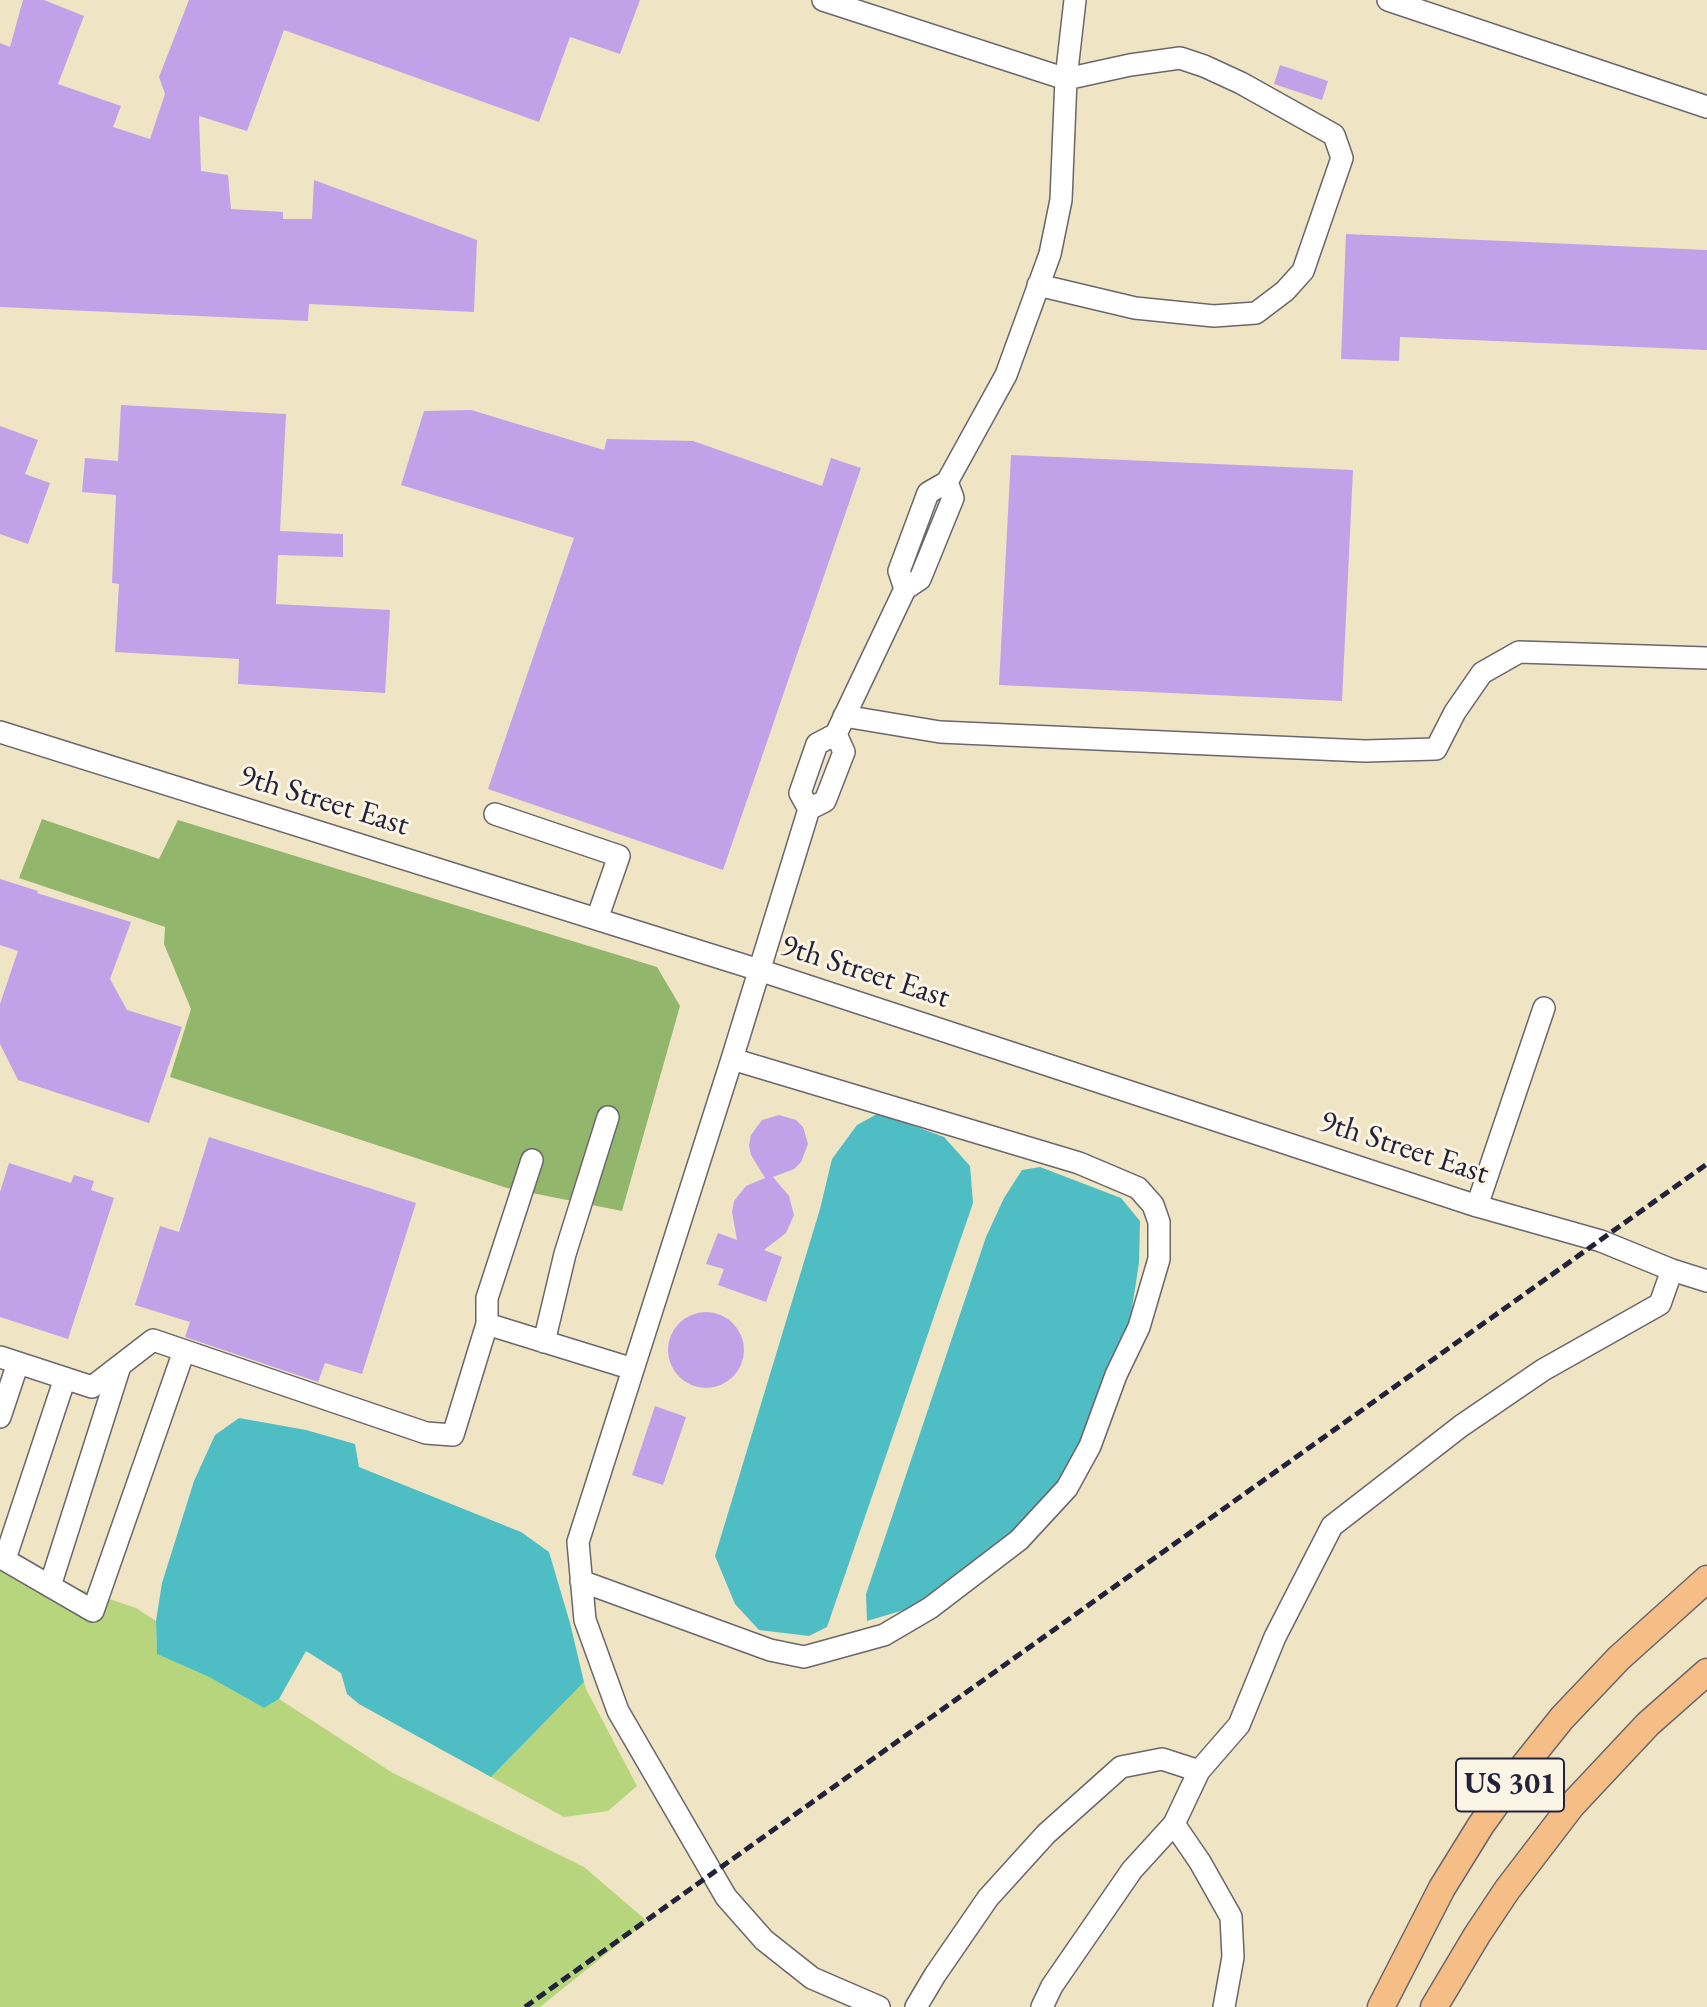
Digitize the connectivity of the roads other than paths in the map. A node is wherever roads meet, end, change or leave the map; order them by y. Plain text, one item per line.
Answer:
1 (823, 0) edge
2 (1075, 0) edge
3 (1388, 0) edge
4 (1066, 79) junction
5 (1707, 107) edge
6 (1038, 285) junction
7 (1707, 658) edge
8 (840, 725) junction
9 (0, 732) edge
10 (495, 814) dead end
11 (597, 919) junction
12 (759, 970) junction
13 (1544, 1008) dead end
14 (732, 1059) junction
15 (608, 1117) dead end
16 (532, 1160) dead end
17 (1477, 1206) junction
18 (1672, 1270) junction
19 (1707, 1281) edge
20 (487, 1324) junction
21 (544, 1342) junction
22 (184, 1351) junction
23 (9, 1360) edge
24 (120, 1366) junction
25 (633, 1369) junction
26 (65, 1378) junction
27 (0, 1417) edge
28 (2, 1558) edge
29 (1707, 1578) edge
30 (581, 1581) junction
31 (50, 1586) junction
32 (1707, 1672) edge
33 (1199, 1771) junction
34 (1174, 1824) junction
35 (879, 2007) edge
36 (916, 2007) edge
37 (1042, 2007) edge
38 (1224, 2007) edge
39 (1381, 2007) edge
40 (1434, 2007) edge

1 - 4 street
2 - 4 street
3 - 5 street
4 - 6 street
4 - 6 street
6 - 8 street
7 - 8 street
8 - 12 street
9 - 11 street, 9th Street East
10 - 11 street
11 - 12 street, 9th Street East
12 - 14 street
12 - 17 street, 9th Street East
13 - 17 street
14 - 25 street
14 - 30 street
15 - 21 street
16 - 20 street
17 - 18 street, 9th Street East
18 - 19 street, 9th Street East
18 - 33 street
20 - 21 street
20 - 22 street
21 - 25 street
22 - 24 street
22 - 31 street
23 - 26 street
23 - 27 street
24 - 26 street
24 - 31 street
25 - 30 street
26 - 28 street
28 - 31 street
29 - 39 main road, US 301
30 - 35 street
32 - 40 main road, US 301
33 - 34 street
33 - 36 street
34 - 37 street
34 - 38 street

